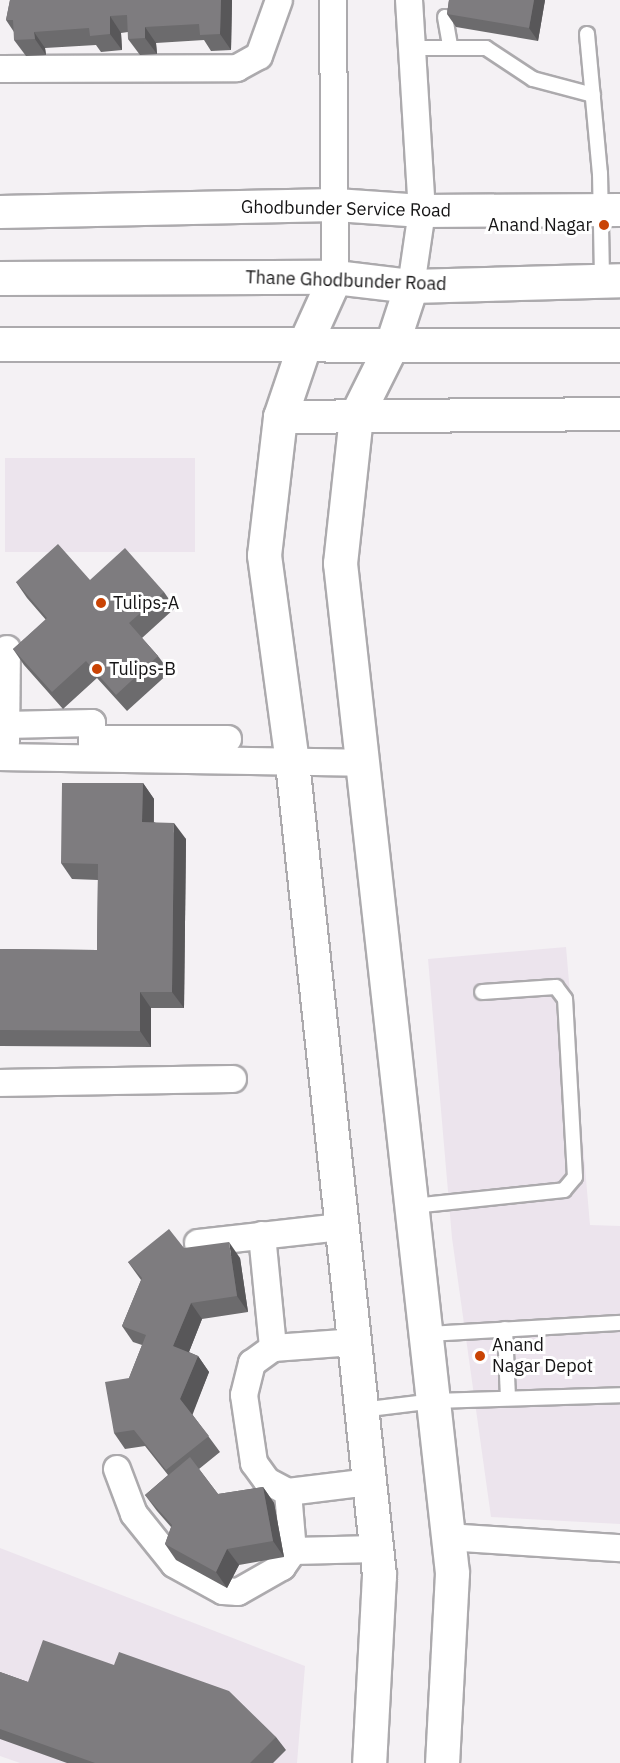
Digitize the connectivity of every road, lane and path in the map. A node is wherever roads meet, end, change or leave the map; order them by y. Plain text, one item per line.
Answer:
1 (279, 0) edge
2 (333, 0) edge
3 (409, 0) edge
4 (445, 17) dead end
5 (587, 34) dead end
6 (450, 45) junction
7 (412, 48) junction
8 (0, 69) edge
9 (593, 95) junction
10 (336, 205) junction
11 (610, 210) edge
12 (422, 211) junction
13 (0, 212) edge
14 (5, 269) edge
15 (334, 277) junction
16 (611, 281) edge
17 (411, 286) junction
18 (305, 343) junction
19 (0, 344) edge
20 (392, 344) junction
21 (620, 345) edge
22 (620, 414) edge
23 (356, 416) junction
24 (280, 417) junction
25 (7, 649) dead end
26 (6, 725) junction
27 (228, 739) dead end
28 (92, 749) junction
29 (2, 757) edge
30 (292, 762) junction
31 (364, 763) junction
32 (482, 992) dead end
33 (233, 1079) dead end
34 (0, 1083) edge
35 (413, 1206) junction
36 (341, 1227) junction
37 (262, 1235) junction
38 (198, 1243) dead end
39 (620, 1323) edge
40 (505, 1329) junction
41 (427, 1334) junction
42 (354, 1342) junction
43 (273, 1348) junction
44 (620, 1395) edge
45 (508, 1398) junction
46 (434, 1401) junction
47 (361, 1410) junction
48 (117, 1469) dead end
49 (370, 1482) junction
50 (288, 1492) junction
51 (448, 1537) junction
52 (620, 1548) edge
53 (376, 1549) junction
54 (293, 1551) junction
55 (369, 1763) edge
56 (442, 1763) edge

1 - 8 street
2 - 10 street
3 - 7 street
4 - 6 lane
5 - 9 lane
6 - 7 lane
6 - 9 lane
7 - 12 street
9 - 11 lane
10 - 12 street, Ghodbunder Service Road
10 - 13 street, Ghodbunder Service Road
10 - 15 street
11 - 12 street, Ghodbunder Service Road
11 - 16 lane
12 - 17 street
14 - 15 main road, Thane Ghodbunder Road
15 - 17 main road, Thane Ghodbunder Road
15 - 18 main road
16 - 17 main road, Thane Ghodbunder Road
17 - 20 main road
18 - 19 main road
18 - 20 main road
18 - 24 main road
20 - 21 main road
20 - 23 main road
22 - 23 street
23 - 24 street
23 - 31 main road
24 - 30 main road
25 - 26 street
26 - 28 street
26 - 29 street
27 - 28 street
28 - 29 street
28 - 30 street
30 - 31 street
30 - 36 main road
31 - 35 main road
32 - 35 lane
33 - 34 street
35 - 41 main road
36 - 37 street
36 - 42 main road
37 - 38 street
37 - 43 street
39 - 40 lane
40 - 41 lane
40 - 45 lane
41 - 46 main road
42 - 43 street
42 - 47 main road
43 - 50 street
44 - 45 lane
45 - 46 lane
46 - 47 lane
46 - 51 main road
47 - 49 main road
48 - 54 street
49 - 50 street
49 - 53 main road
50 - 54 street
51 - 52 street
51 - 56 main road
53 - 54 street
53 - 55 main road

